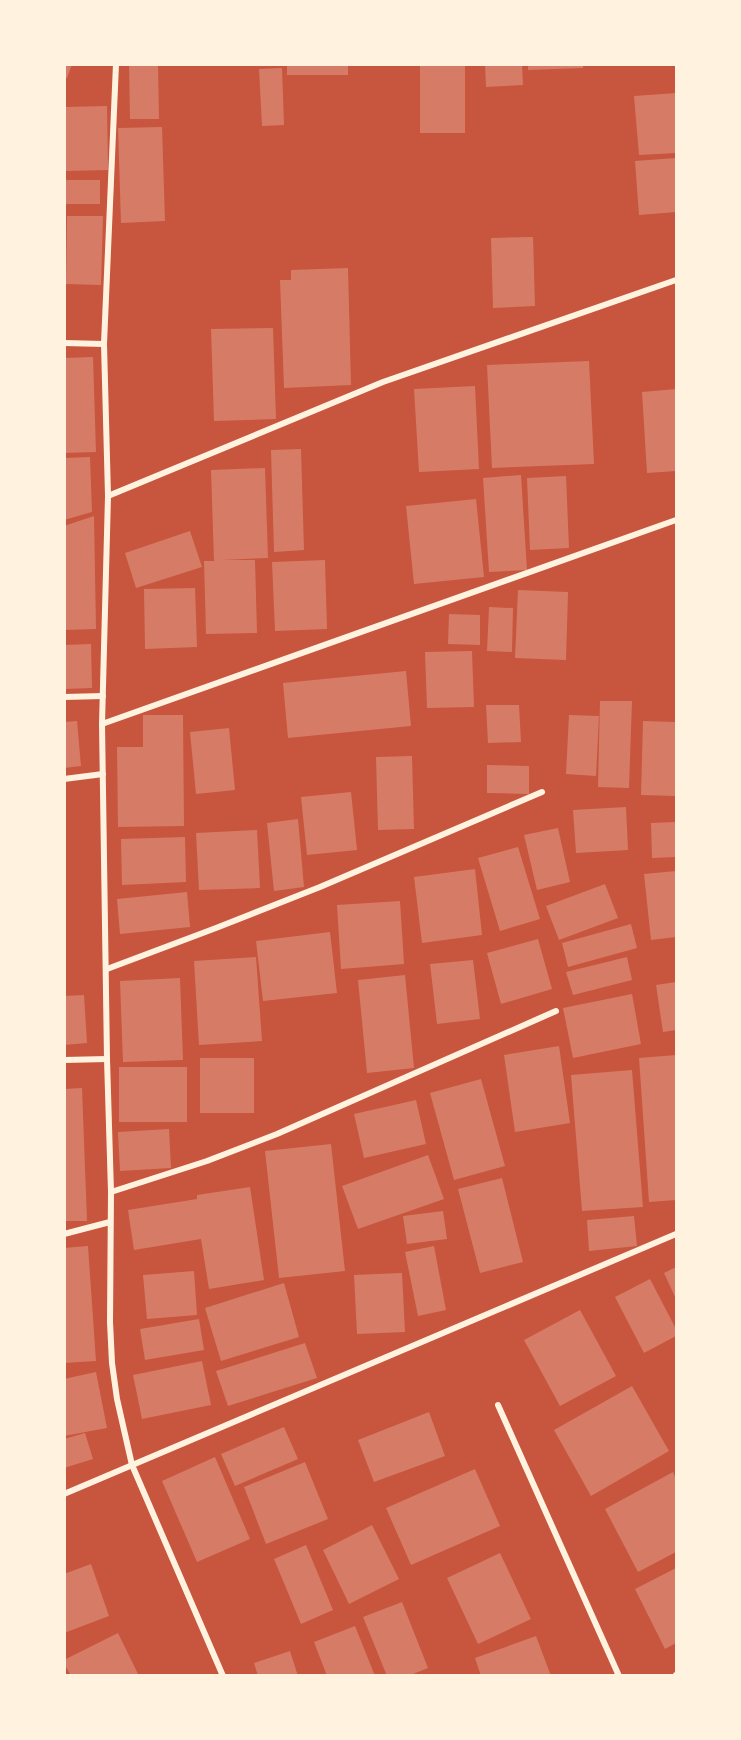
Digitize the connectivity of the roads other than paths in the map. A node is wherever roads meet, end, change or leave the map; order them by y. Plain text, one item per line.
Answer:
1 (116, 64) edge
2 (676, 280) edge
3 (64, 343) edge
4 (104, 344) junction
5 (108, 496) junction
6 (676, 520) edge
7 (103, 696) junction
8 (64, 697) edge
9 (102, 724) junction
10 (103, 774) junction
11 (64, 779) edge
12 (542, 792) dead end
13 (106, 969) junction
14 (556, 1011) dead end
15 (107, 1059) junction
16 (64, 1060) edge
17 (111, 1192) junction
18 (111, 1222) junction
19 (64, 1234) edge
20 (676, 1234) edge
21 (498, 1405) dead end
22 (132, 1465) junction
23 (64, 1494) edge
24 (223, 1676) edge
25 (619, 1676) edge

1 - 4 street
2 - 5 street
3 - 4 street
4 - 5 street
5 - 7 street
6 - 9 street
7 - 8 street
7 - 9 street
9 - 10 street
10 - 11 street
10 - 13 street
12 - 13 street
13 - 15 street
14 - 17 street
15 - 16 street
15 - 17 street
17 - 18 street
18 - 19 street
18 - 22 street
20 - 22 street
21 - 25 street
22 - 23 street
22 - 24 street

